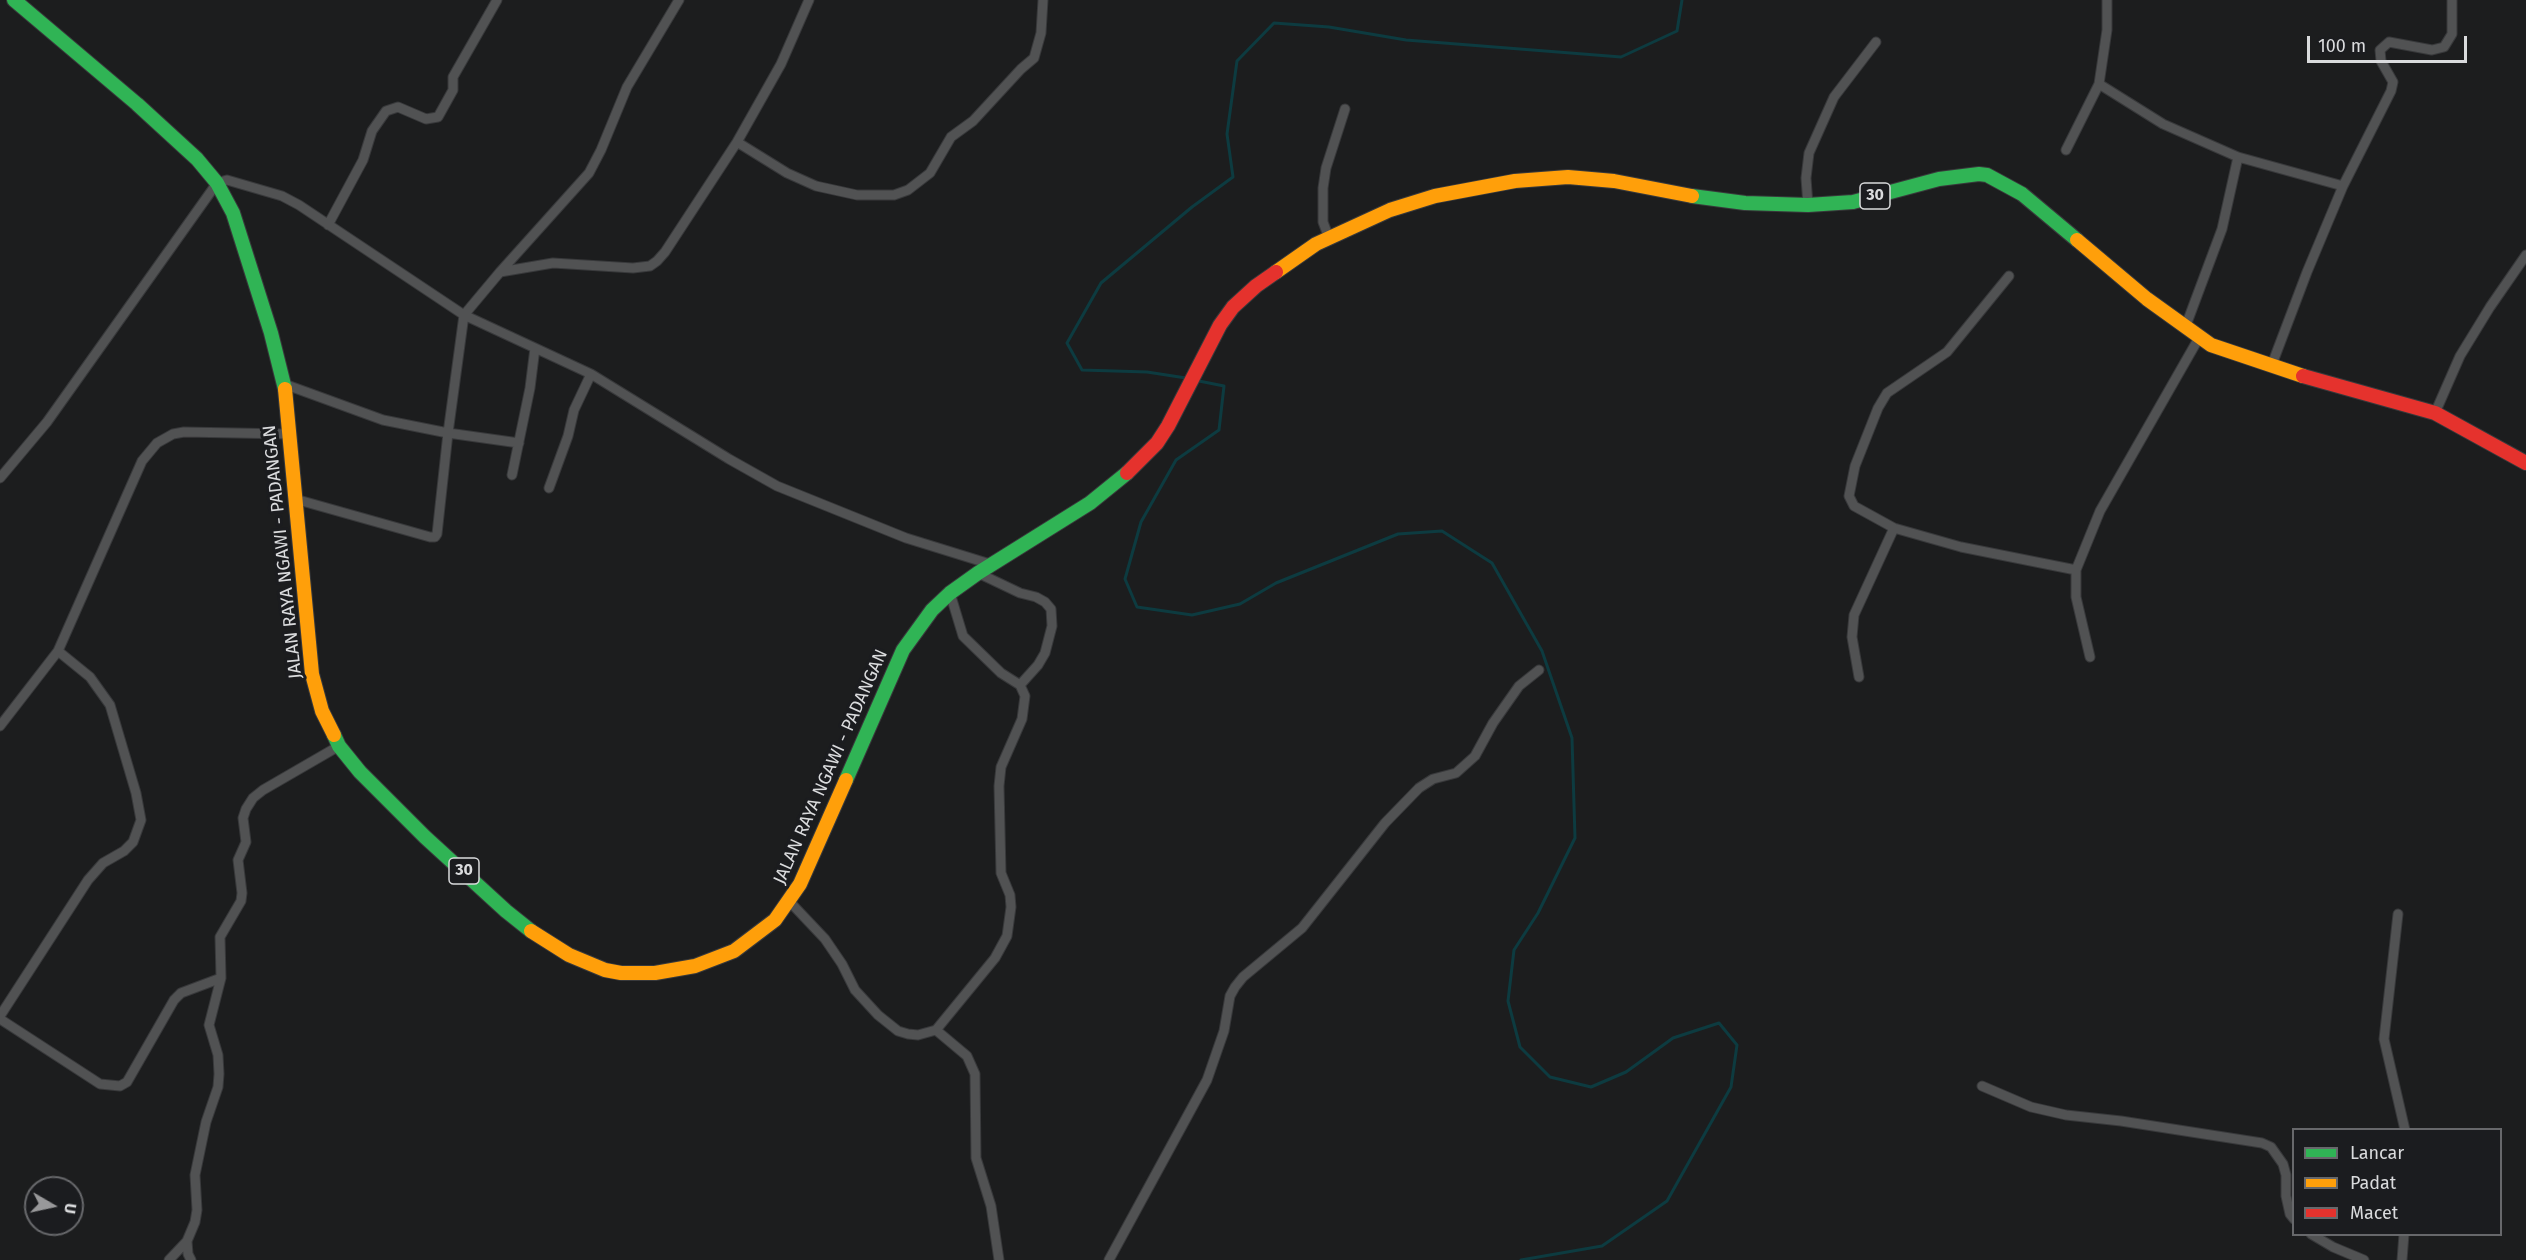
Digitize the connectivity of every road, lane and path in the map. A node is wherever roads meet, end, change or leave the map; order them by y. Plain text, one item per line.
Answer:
1 (14, 0) edge
2 (497, 0) edge
3 (679, 0) edge
4 (809, 0) edge
5 (1043, 0) edge
6 (2107, 0) edge
7 (2451, 0) edge
8 (1876, 42) dead end
9 (2099, 84) junction
10 (1345, 109) dead end
11 (737, 142) junction
12 (2066, 150) dead end
13 (2238, 157) junction
14 (217, 183) junction
15 (2343, 186) junction
16 (1808, 204) junction
17 (328, 225) junction
18 (1329, 238) junction
19 (2526, 255) edge
20 (500, 272) junction
21 (2009, 276) dead end
22 (464, 315) junction
23 (2185, 328) junction
24 (2200, 336) junction
25 (535, 348) junction
26 (2271, 367) junction
27 (591, 374) junction
28 (284, 384) junction
29 (2435, 413) junction
30 (448, 433) junction
31 (288, 434) junction
32 (519, 443) junction
33 (2526, 463) edge
34 (512, 475) dead end
35 (0, 478) edge
36 (549, 488) dead end
37 (295, 500) junction
38 (1894, 528) junction
39 (992, 564) junction
40 (2076, 570) junction
41 (978, 573) junction
42 (950, 593) junction
43 (58, 651) junction
44 (2090, 657) dead end
45 (1539, 670) dead end
46 (1860, 676) dead end
47 (1020, 685) junction
48 (0, 726) edge
49 (339, 746) junction
50 (790, 902) junction
51 (2398, 914) dead end
52 (221, 978) junction
53 (0, 1018) edge
54 (936, 1030) junction
55 (1982, 1086) dead end
56 (2405, 1128) edge
57 (2292, 1216) edge
58 (2314, 1236) edge
59 (2404, 1236) edge
60 (187, 1241) junction
61 (169, 1260) edge
62 (191, 1260) edge
63 (999, 1260) edge
64 (1109, 1260) edge
65 (2364, 1260) edge
66 (2402, 1260) edge

1 - 14 highway, JALAN RAYA NGAWI - PADANGAN / 30
2 - 17 street
3 - 20 street
4 - 11 street
5 - 11 street
6 - 9 street
7 - 15 street
8 - 16 street
9 - 12 street
9 - 13 street
10 - 18 street
11 - 20 street
13 - 15 street
13 - 23 street
14 - 17 street
14 - 28 highway, JALAN RAYA NGAWI - PADANGAN / 30
14 - 35 street
15 - 26 street
16 - 18 highway, 30
16 - 23 highway, 30
17 - 22 street
18 - 39 highway, JALAN RAYA NGAWI - PADANGAN / 30
19 - 29 street
20 - 22 street
21 - 38 street
22 - 25 street
22 - 30 street
23 - 24 highway, 30
24 - 26 highway, 30
24 - 40 street
25 - 27 street
25 - 32 street
26 - 29 highway, 30
27 - 36 street
27 - 39 street
28 - 30 street
28 - 31 highway, JALAN RAYA NGAWI - PADANGAN / 30
29 - 33 highway, 30
30 - 32 street
30 - 37 street
31 - 37 highway, JALAN RAYA NGAWI - PADANGAN / 30
31 - 43 street
32 - 34 street
37 - 49 highway, JALAN RAYA NGAWI - PADANGAN / 30
38 - 40 street
38 - 46 street
39 - 41 highway, JALAN RAYA NGAWI - PADANGAN / 30
40 - 44 street
41 - 42 highway, JALAN RAYA NGAWI - PADANGAN / 30
41 - 47 street
42 - 47 street
42 - 50 highway, JALAN RAYA NGAWI - PADANGAN / 30
43 - 48 street
43 - 53 street
45 - 64 street
47 - 54 street
49 - 50 highway, JALAN RAYA NGAWI - PADANGAN / 30
49 - 52 street
50 - 54 street
51 - 56 street
52 - 53 street
52 - 60 street
54 - 63 street
55 - 57 street
58 - 65 street
59 - 66 street
60 - 61 street
60 - 62 street

